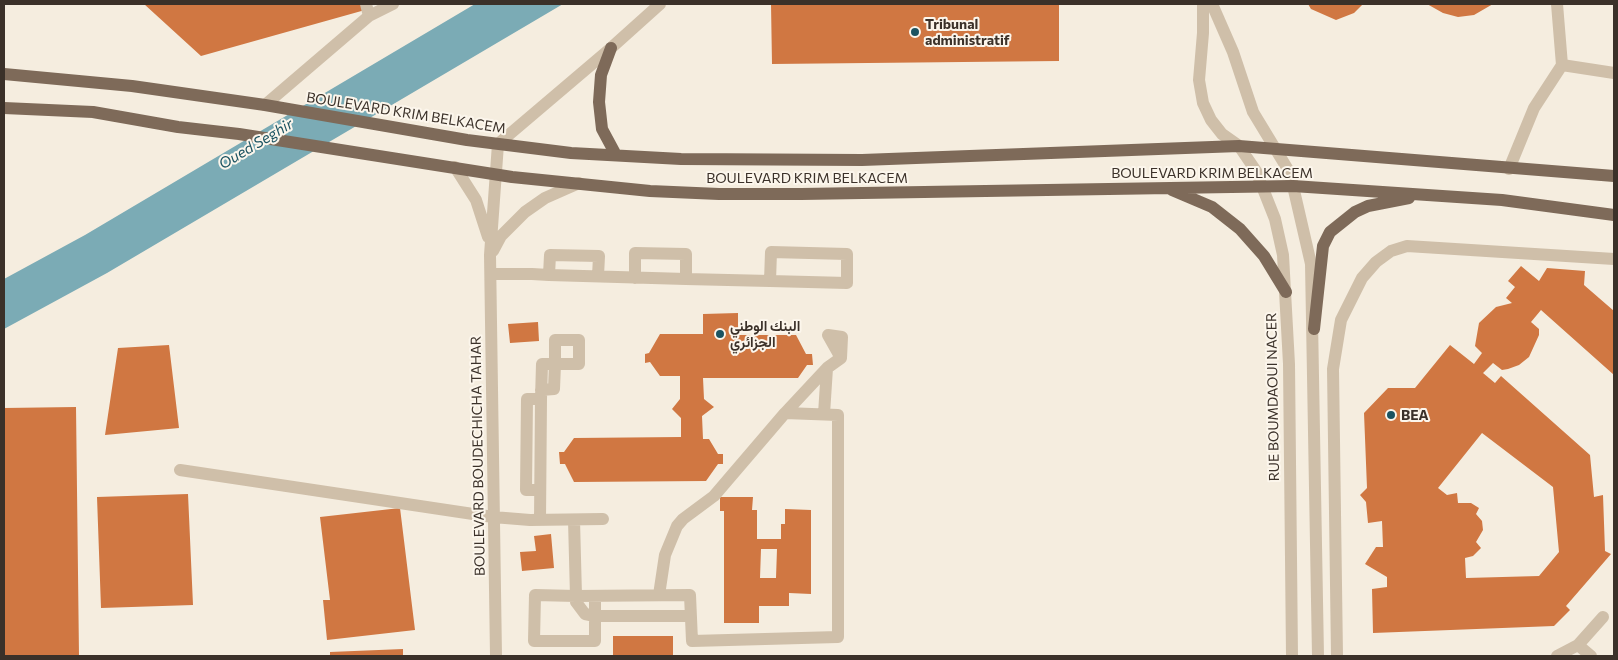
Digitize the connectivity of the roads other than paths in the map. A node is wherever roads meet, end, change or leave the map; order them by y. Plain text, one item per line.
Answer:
1 (392, 4) edge
2 (660, 4) edge
3 (1203, 4) edge
4 (1212, 4) edge
5 (1560, 6) edge
6 (367, 10) edge
7 (611, 48) junction
8 (1562, 65) junction
9 (1614, 73) edge
10 (4, 74) edge
11 (264, 105) junction
12 (4, 108) edge
13 (498, 144) junction
14 (1240, 146) junction
15 (1277, 148) junction
16 (616, 155) junction
17 (452, 166) junction
18 (1509, 169) junction
19 (496, 174) junction
20 (1614, 176) edge
21 (579, 183) junction
22 (1261, 185) junction
23 (1294, 186) junction
24 (1162, 187) junction
25 (1429, 195) junction
26 (1614, 215) edge
27 (490, 255) junction
28 (1614, 259) edge
29 (491, 274) junction
30 (549, 275) junction
31 (598, 276) junction
32 (635, 278) junction
33 (686, 279) junction
34 (770, 281) junction
35 (1286, 292) junction
36 (1314, 329) junction
37 (841, 358) dead end
38 (555, 364) dead end
39 (827, 368) junction
40 (785, 413) junction
41 (824, 414) junction
42 (180, 470) dead end
43 (493, 516) junction
44 (603, 519) dead end
45 (540, 520) junction
46 (574, 520) junction
47 (659, 595) junction
48 (576, 596) junction
49 (595, 596) junction
50 (595, 616) junction
51 (691, 616) junction
52 (1603, 617) dead end
53 (1578, 646) junction
54 (496, 656) edge
55 (1292, 656) edge
56 (1318, 656) edge
57 (1337, 656) edge
58 (1556, 656) edge
59 (1591, 656) edge

1 - 6 street
2 - 7 street
3 - 14 street
4 - 15 street
5 - 8 street
6 - 11 street
7 - 13 street
7 - 16 main road
8 - 9 street
8 - 18 street
10 - 11 main road, BOULEVARD KRIM BELKACEM
11 - 13 main road, BOULEVARD KRIM BELKACEM
12 - 17 main road, BOULEVARD KRIM BELKACEM
13 - 16 main road, BOULEVARD KRIM BELKACEM
13 - 19 street, BOULEVARD BOUDECHICHA TAHAR
14 - 15 main road, BOULEVARD KRIM BELKACEM
14 - 16 main road, BOULEVARD KRIM BELKACEM
14 - 22 street, RUE BOUMDAOUI NACER
15 - 18 main road, BOULEVARD KRIM BELKACEM
15 - 23 street
17 - 19 main road, BOULEVARD KRIM BELKACEM
17 - 27 street, BOULEVARD BOUDECHICHA TAHAR
18 - 20 main road, BOULEVARD KRIM BELKACEM
19 - 21 main road, BOULEVARD KRIM BELKACEM
19 - 27 street, BOULEVARD BOUDECHICHA TAHAR
21 - 24 main road, BOULEVARD KRIM BELKACEM
21 - 27 street
22 - 23 main road, BOULEVARD KRIM BELKACEM
22 - 24 main road, BOULEVARD KRIM BELKACEM
22 - 35 street, RUE BOUMDAOUI NACER
23 - 25 main road, BOULEVARD KRIM BELKACEM
23 - 36 street
24 - 35 main road
25 - 26 main road, BOULEVARD KRIM BELKACEM
25 - 36 main road
27 - 29 street, BOULEVARD BOUDECHICHA TAHAR
28 - 57 street
29 - 30 street
29 - 43 street, BOULEVARD BOUDECHICHA TAHAR
30 - 31 street
30 - 31 street
31 - 32 street
32 - 33 street
32 - 33 street
33 - 34 street
34 - 34 street
35 - 55 street, RUE BOUMDAOUI NACER
36 - 56 street
37 - 39 street
38 - 45 street
39 - 40 street
39 - 41 street
40 - 41 street
40 - 47 street
41 - 51 street
42 - 43 street
43 - 45 street
43 - 54 street, BOULEVARD BOUDECHICHA TAHAR
44 - 46 street
45 - 46 street
46 - 48 street
47 - 49 street
47 - 51 street
48 - 49 street
48 - 50 street
48 - 50 street
49 - 50 street
50 - 51 street
52 - 53 street
53 - 58 street
53 - 59 street

